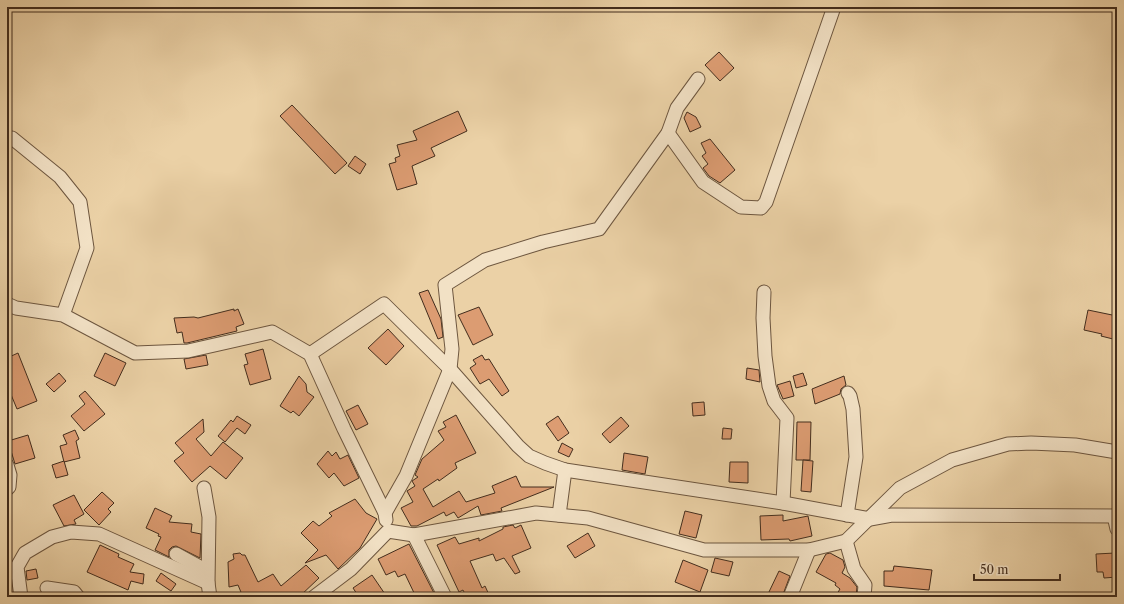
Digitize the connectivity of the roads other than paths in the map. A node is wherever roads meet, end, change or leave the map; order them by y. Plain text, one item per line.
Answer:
1 (834, 7) edge
2 (698, 79) dead end
3 (668, 133) junction
4 (12, 138) dead end
5 (764, 292) dead end
6 (8, 306) edge
7 (63, 315) junction
8 (310, 354) junction
9 (450, 369) junction
10 (848, 393) dead end
11 (1117, 452) edge
12 (7, 465) edge
13 (565, 470) junction
14 (204, 488) dead end
15 (7, 489) edge
16 (783, 503) junction
17 (385, 513) junction
18 (559, 515) junction
19 (847, 515) junction
20 (1116, 516) edge
21 (870, 518) junction
22 (1117, 529) edge
23 (388, 531) junction
24 (414, 535) junction
25 (846, 541) junction
26 (809, 550) junction
27 (176, 554) dead end
28 (201, 580) junction
29 (46, 588) dead end
30 (21, 597) edge
31 (78, 597) edge
32 (200, 597) edge
33 (210, 597) edge
34 (314, 597) edge
35 (445, 597) edge
36 (790, 597) edge
37 (864, 597) edge

1 - 3 street
2 - 3 street
3 - 9 street
4 - 7 street
5 - 16 street
6 - 7 street
7 - 8 street
8 - 9 street
8 - 17 street
9 - 13 street
9 - 17 street
10 - 19 street
11 - 21 street
12 - 15 street
13 - 16 street
13 - 18 street
14 - 28 street
16 - 19 street
17 - 23 street
18 - 24 street
18 - 26 street
19 - 21 street
20 - 21 street
20 - 22 street
21 - 25 street
23 - 24 street
23 - 34 street
24 - 35 street
25 - 26 street
25 - 37 street
26 - 36 street
27 - 28 street
28 - 30 street
28 - 32 street
28 - 33 street
29 - 31 street

